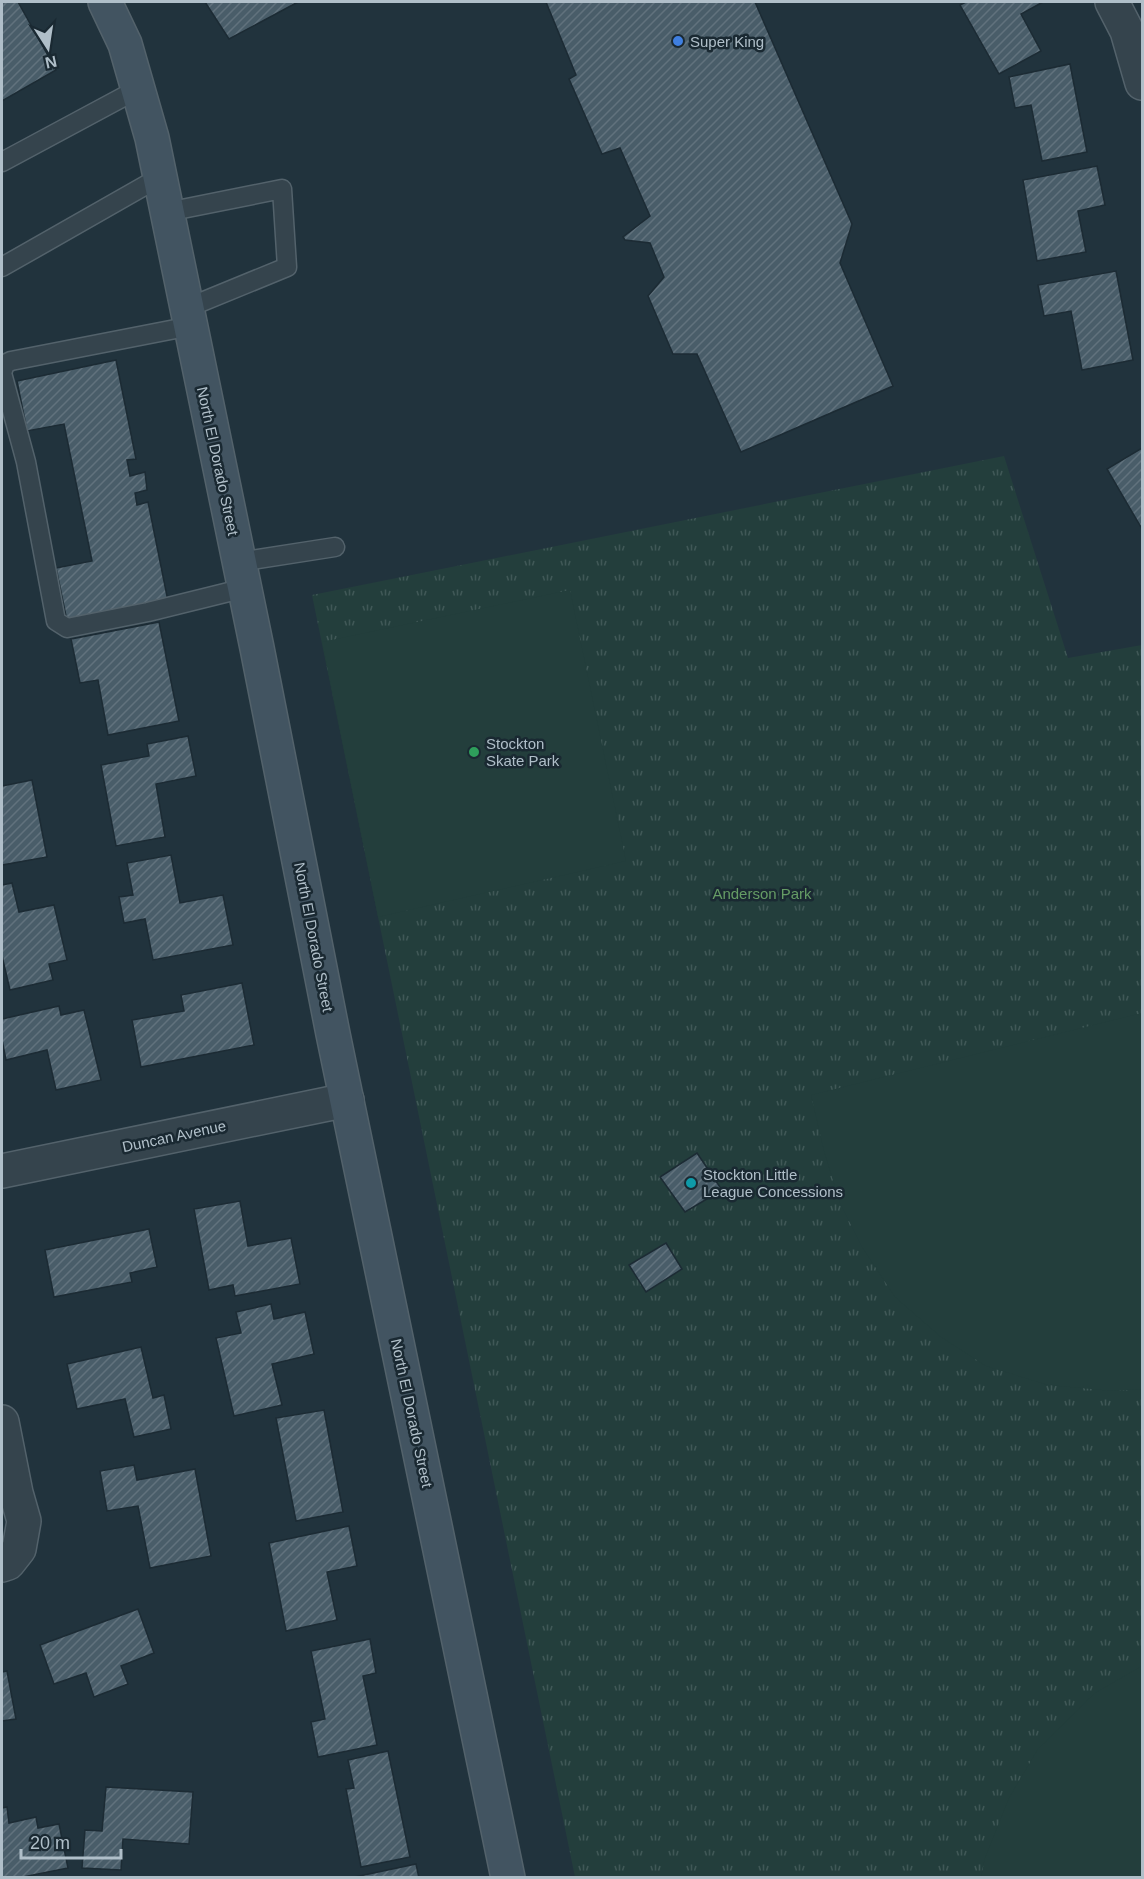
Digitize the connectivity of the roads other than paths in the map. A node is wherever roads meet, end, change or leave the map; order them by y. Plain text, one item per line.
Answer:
1 (105, 2) edge
2 (1112, 2) edge
3 (1143, 83) edge
4 (138, 89) junction
5 (2, 162) edge
6 (160, 177) junction
7 (167, 212) junction
8 (2, 267) edge
9 (189, 317) junction
10 (335, 547) dead end
11 (242, 575) junction
12 (347, 1100) junction
13 (2, 1171) edge
14 (2, 1422) edge
15 (10, 1557) edge
16 (508, 1878) edge

1 - 4 main road, North El Dorado Street
2 - 3 street
4 - 5 lane
4 - 6 main road, North El Dorado Street
6 - 7 main road, North El Dorado Street
6 - 8 lane
7 - 9 main road, North El Dorado Street
7 - 9 lane
9 - 11 main road, North El Dorado Street
9 - 11 lane
10 - 11 lane
11 - 12 main road, North El Dorado Street
12 - 13 street, Duncan Avenue
12 - 16 main road, North El Dorado Street
14 - 15 street

